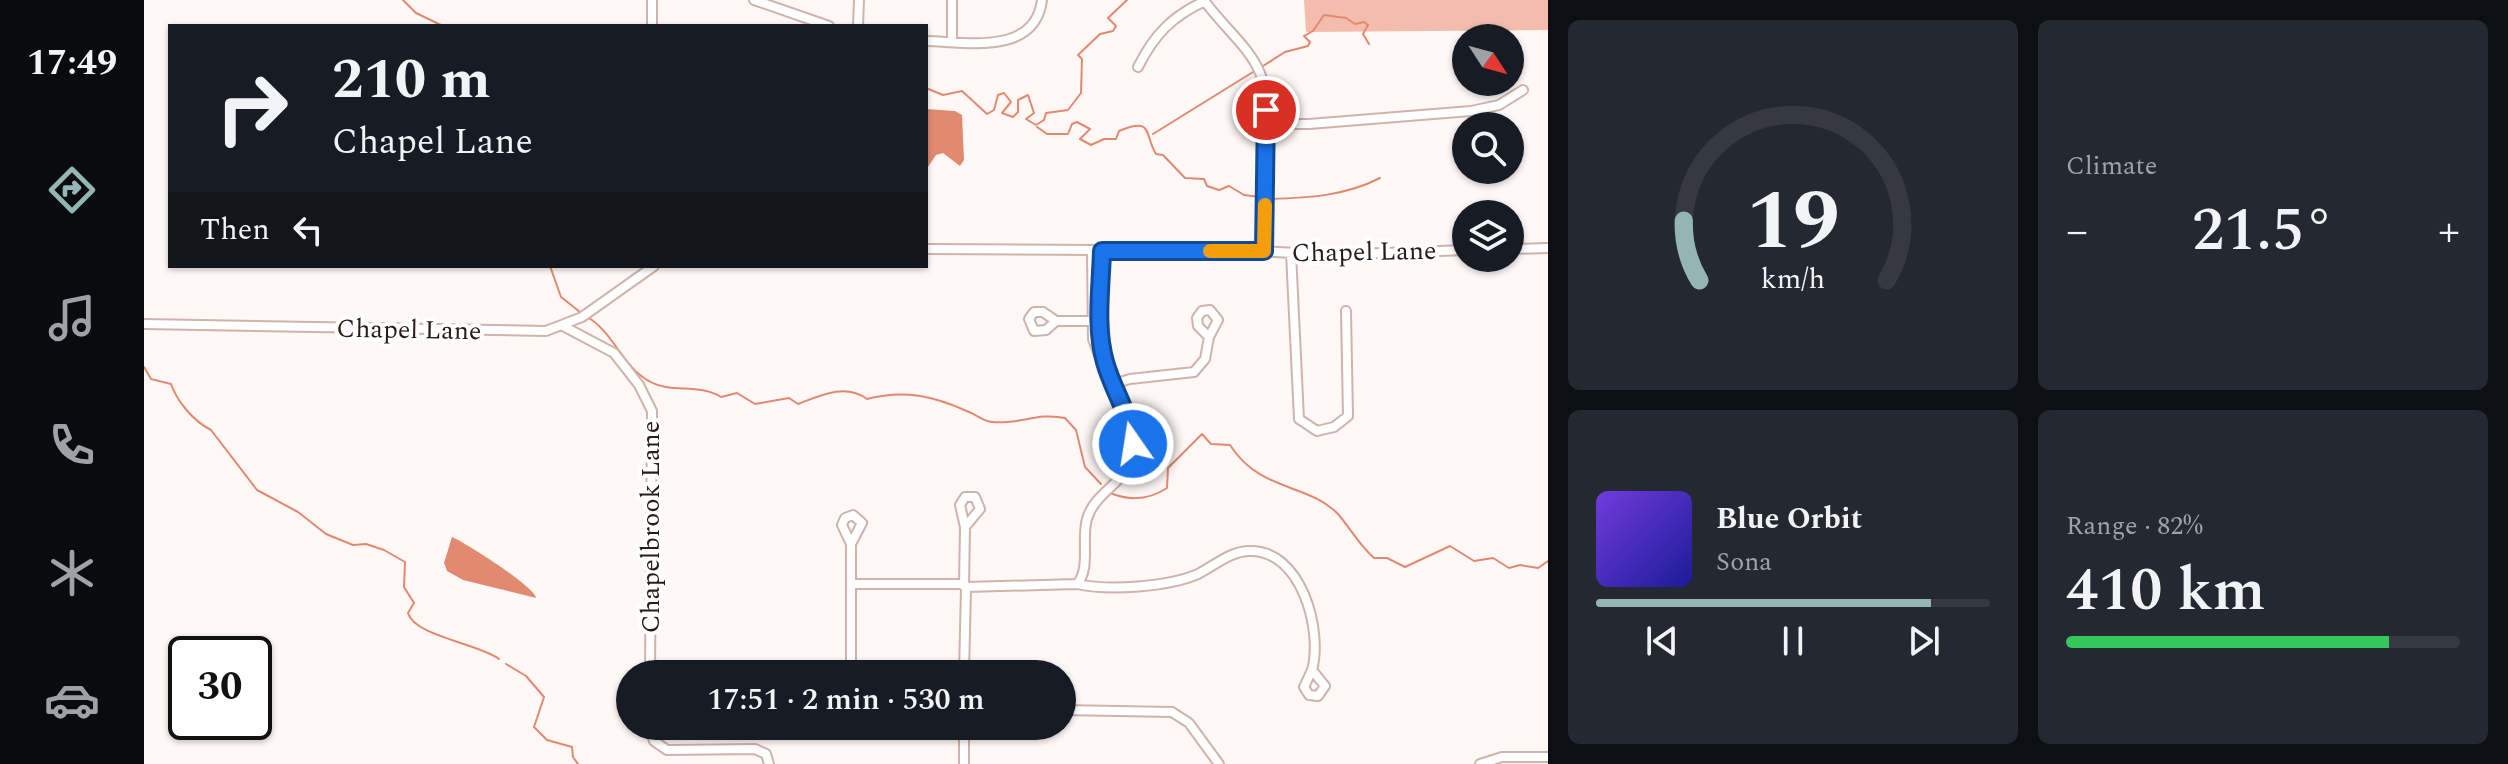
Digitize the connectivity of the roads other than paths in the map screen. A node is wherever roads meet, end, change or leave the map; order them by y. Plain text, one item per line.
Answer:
1 (652, 0) edge
2 (754, 0) edge
3 (859, 0) edge
4 (952, 0) edge
5 (1042, 0) edge
6 (1204, 1) edge
7 (652, 24) edge
8 (823, 24) edge
9 (858, 24) edge
10 (928, 41) edge
11 (952, 42) junction
12 (1138, 67) dead end
13 (1513, 96) edge
14 (1266, 124) junction
15 (1548, 248) edge
16 (928, 249) edge
17 (1524, 249) edge
18 (1097, 251) junction
19 (1264, 251) junction
20 (1452, 251) edge
21 (1291, 253) junction
22 (651, 268) edge
23 (1346, 311) dead end
24 (1056, 321) dead end
25 (1096, 321) junction
26 (144, 324) edge
27 (563, 326) junction
28 (1209, 337) dead end
29 (1113, 384) junction
30 (965, 527) dead end
31 (851, 544) dead end
32 (1080, 580) junction
33 (852, 584) junction
34 (964, 584) junction
35 (963, 594) junction
36 (650, 660) edge
37 (851, 660) edge
38 (964, 660) edge
39 (1312, 670) dead end
40 (1076, 710) edge
41 (654, 740) edge
42 (964, 740) edge
43 (1548, 757) edge
44 (769, 764) edge
45 (964, 764) edge
46 (1219, 764) edge
47 (1480, 764) edge

1 - 7 street
2 - 8 street
3 - 9 street
4 - 11 street
5 - 11 street
6 - 12 street
6 - 14 street
10 - 11 street
13 - 14 street
14 - 19 street
15 - 17 street
16 - 18 street, Chapel Lane
18 - 19 street, Chapel Lane
18 - 25 street
19 - 21 street, Chapel Lane
20 - 21 street, Chapel Lane
21 - 23 street
22 - 27 street, Chapel Lane
24 - 25 street
25 - 29 street
26 - 27 street, Chapel Lane
27 - 36 street, Chapelbrook Lane
28 - 29 street
29 - 32 street
30 - 34 street
31 - 33 street
32 - 35 street
32 - 39 street
33 - 34 street
33 - 37 street
34 - 35 street
35 - 38 street
40 - 46 street
41 - 44 street
42 - 45 street
43 - 47 street

